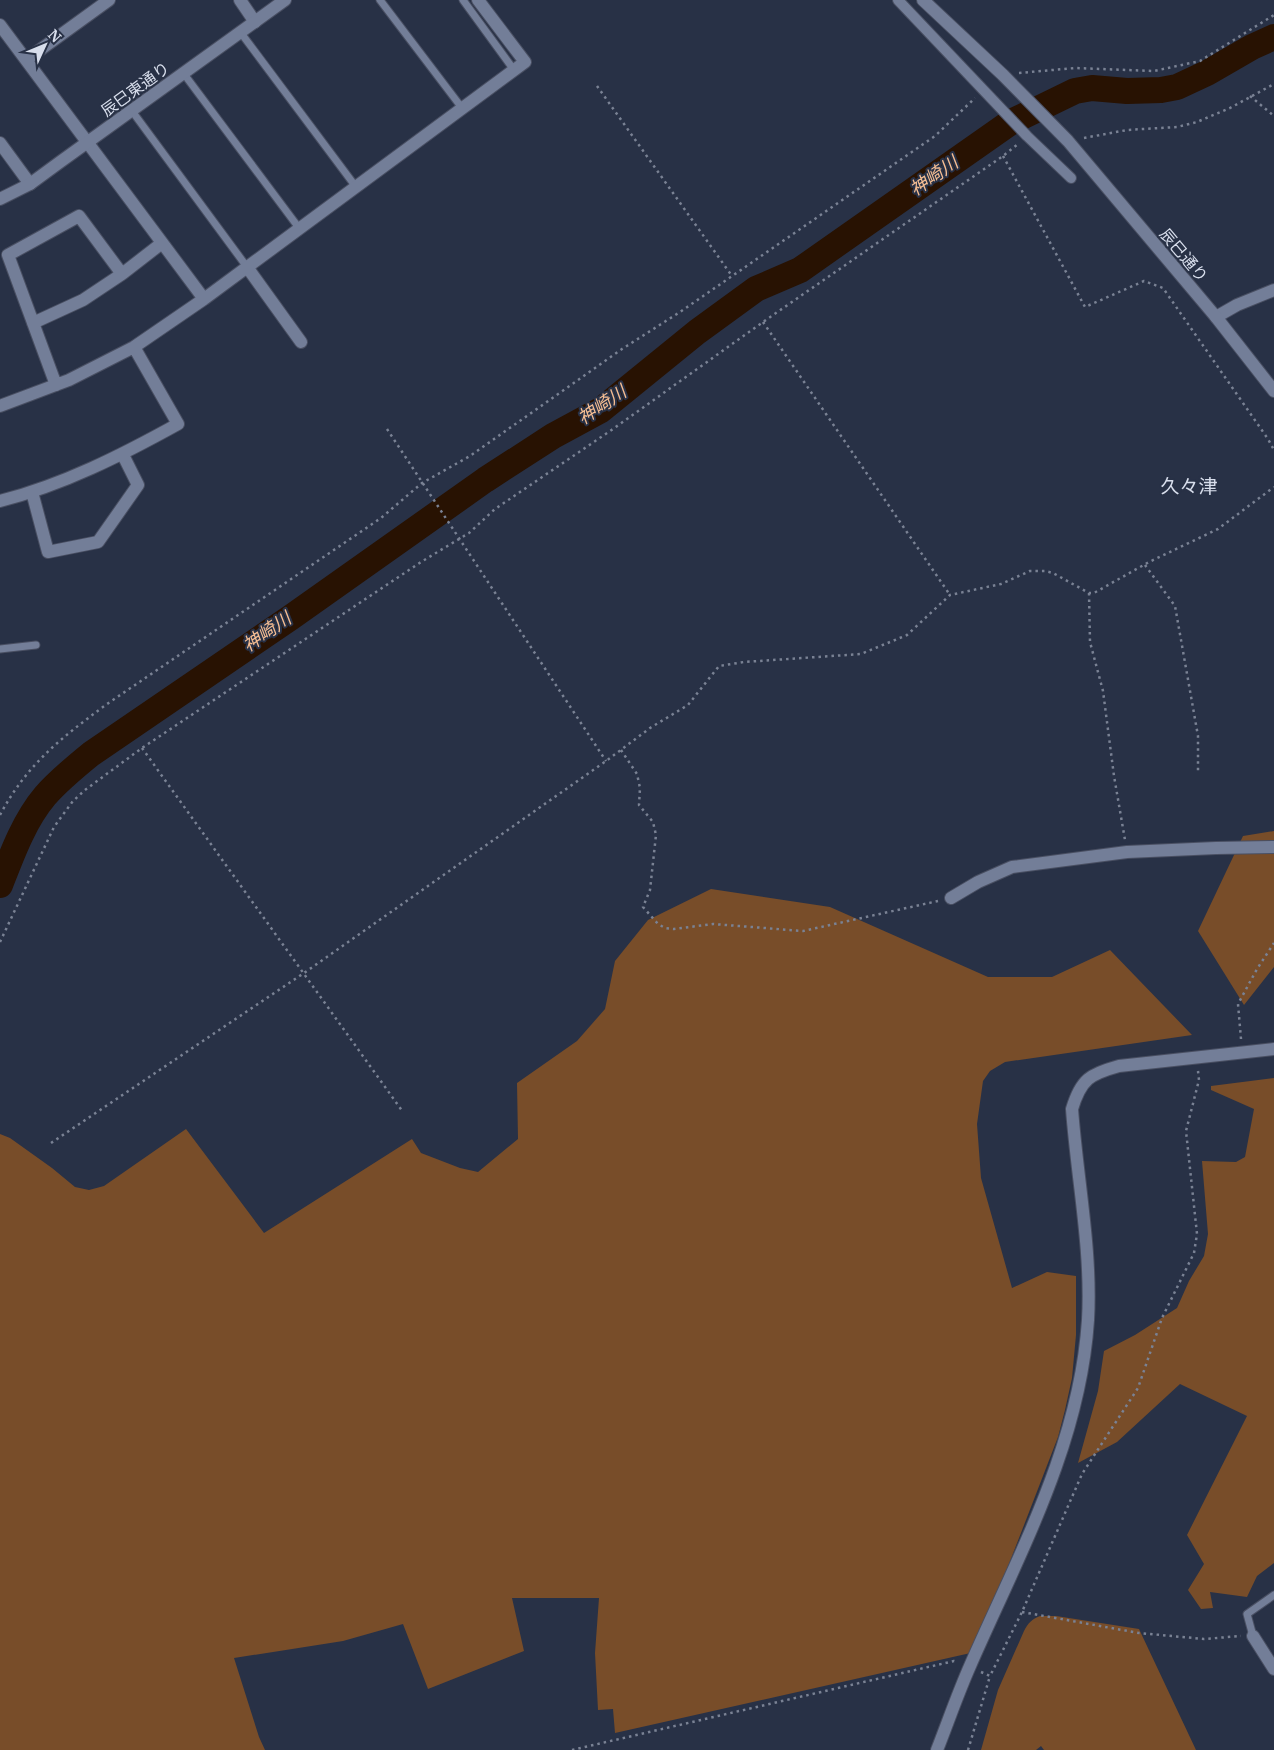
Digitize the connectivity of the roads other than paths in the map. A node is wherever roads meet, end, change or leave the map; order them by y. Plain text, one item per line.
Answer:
1 (109, 0) edge
2 (240, 0) edge
3 (285, 0) edge
4 (380, 0) edge
5 (463, 0) edge
6 (478, 0) edge
7 (898, 0) edge
8 (924, 0) edge
9 (256, 22) junction
10 (0, 25) edge
11 (241, 32) junction
12 (26, 60) junction
13 (514, 70) junction
14 (184, 74) junction
15 (462, 108) junction
16 (132, 111) junction
17 (0, 143) edge
18 (88, 143) junction
19 (1071, 178) dead end
20 (30, 184) junction
21 (356, 187) junction
22 (0, 199) edge
23 (299, 228) junction
24 (162, 243) junction
25 (247, 267) junction
26 (122, 274) junction
27 (1274, 290) edge
28 (204, 299) junction
29 (1216, 317) junction
30 (33, 323) junction
31 (301, 342) dead end
32 (134, 346) junction
33 (56, 385) junction
34 (1274, 391) edge
35 (0, 406) edge
36 (123, 454) junction
37 (32, 492) junction
38 (1, 497) edge
39 (36, 645) dead end
40 (0, 649) edge
41 (1274, 848) edge
42 (951, 898) road end
43 (1274, 1049) edge
44 (1274, 1595) edge
45 (1254, 1636) joint
46 (1273, 1667) edge
47 (936, 1750) edge

1 - 12 street
2 - 9 street
3 - 9 street, 辰巳東通り
4 - 15 lane
5 - 13 lane
6 - 13 street
7 - 19 street
8 - 29 street, 辰巳通り
9 - 11 street, 辰巳東通り
10 - 12 street
11 - 14 street, 辰巳東通り
11 - 21 lane
12 - 18 street
13 - 15 street
14 - 16 street, 辰巳東通り
14 - 23 lane
15 - 21 street
16 - 18 street, 辰巳東通り
16 - 25 lane
17 - 20 street
18 - 20 street, 辰巳東通り
18 - 24 street
20 - 22 street, 辰巳東通り
21 - 23 street
23 - 25 street
24 - 26 street
24 - 28 street
25 - 28 street
25 - 31 street
26 - 30 street
26 - 30 street
27 - 29 street
28 - 32 street
29 - 34 street, 辰巳通り
30 - 33 street
32 - 33 street
32 - 36 street
33 - 35 street
36 - 37 street
36 - 37 street
37 - 38 street
39 - 40 lane
41 - 42 street
43 - 47 street
44 - 45 lane
45 - 46 street

